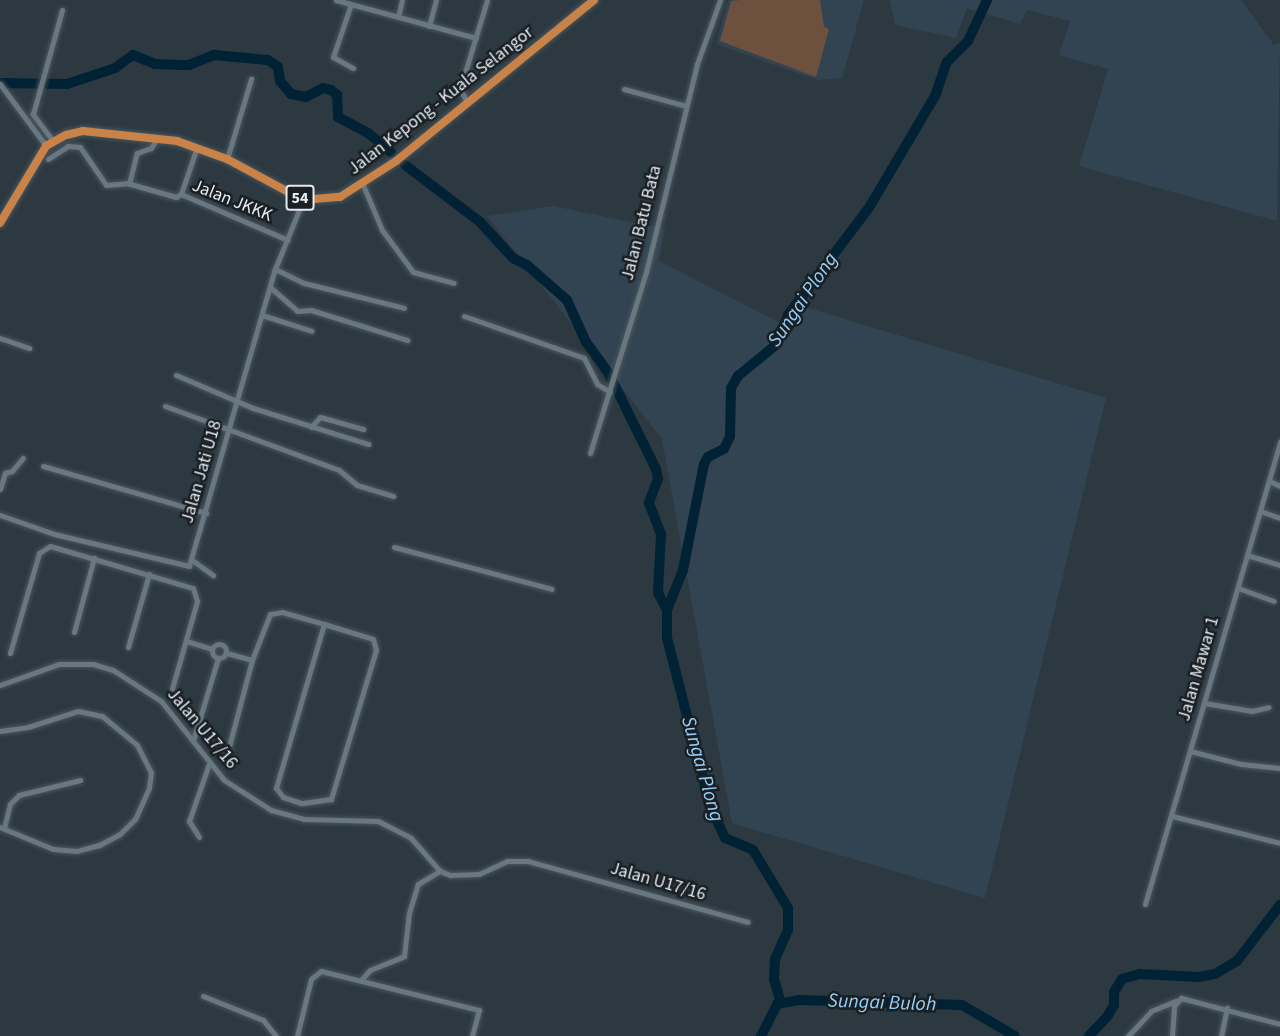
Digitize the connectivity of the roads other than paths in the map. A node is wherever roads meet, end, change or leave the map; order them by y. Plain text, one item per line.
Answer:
1 (336, 0) edge
2 (402, 0) edge
3 (436, 0) edge
4 (487, 0) edge
5 (594, 0) edge
6 (720, 0) edge
7 (582, 3) edge
8 (351, 4) junction
9 (62, 10) dead end
10 (398, 17) junction
11 (429, 26) junction
12 (476, 38) junction
13 (353, 68) dead end
14 (251, 79) dead end
15 (0, 84) edge
16 (624, 89) dead end
17 (467, 102) junction
18 (686, 106) junction
19 (33, 114) junction
20 (27, 119) junction
21 (158, 137) junction
22 (49, 144) junction
23 (197, 147) junction
24 (48, 159) dead end
25 (227, 159) junction
26 (129, 184) junction
27 (363, 185) junction
28 (181, 194) junction
29 (303, 200) junction
30 (1, 220) edge
31 (288, 240) junction
32 (275, 269) junction
33 (454, 283) dead end
34 (270, 288) junction
35 (404, 308) dead end
36 (262, 315) junction
37 (464, 316) dead end
38 (312, 331) dead end
39 (0, 339) edge
40 (407, 340) dead end
41 (29, 348) dead end
42 (176, 375) dead end
43 (609, 392) junction
44 (238, 400) junction
45 (165, 406) dead end
46 (311, 427) junction
47 (363, 429) dead end
48 (229, 430) junction
49 (1280, 441) edge
50 (368, 444) dead end
51 (590, 453) dead end
52 (23, 458) dead end
53 (43, 466) dead end
54 (2, 471) edge
55 (1269, 481) junction
56 (1280, 486) edge
57 (0, 489) edge
58 (393, 496) dead end
59 (1260, 511) junction
60 (206, 513) junction
61 (0, 514) edge
62 (1280, 518) edge
63 (394, 547) dead end
64 (1247, 555) junction
65 (94, 558) junction
66 (192, 560) junction
67 (1280, 565) edge
68 (149, 574) junction
69 (213, 575) dead end
70 (1238, 588) junction
71 (552, 590) dead end
72 (1274, 601) dead end
73 (324, 624) junction
74 (74, 632) dead end
75 (186, 641) junction
76 (128, 647) dead end
77 (212, 649) junction
78 (10, 653) dead end
79 (227, 653) junction
80 (218, 658) junction
81 (252, 660) junction
82 (0, 685) edge
83 (172, 689) dead end
84 (1204, 703) junction
85 (1269, 707) dead end
86 (0, 731) edge
87 (193, 741) junction
88 (1190, 751) junction
89 (227, 754) dead end
90 (209, 764) junction
91 (1280, 768) edge
92 (80, 780) dead end
93 (1172, 816) junction
94 (2, 827) edge
95 (199, 837) dead end
96 (1280, 843) edge
97 (441, 871) junction
98 (1145, 904) dead end
99 (748, 922) dead end
100 (361, 980) junction
101 (203, 996) dead end
102 (1176, 1001) junction
103 (1227, 1008) junction
104 (1280, 1024) edge
105 (276, 1036) edge
106 (297, 1036) edge
107 (472, 1036) edge
108 (1128, 1036) edge
109 (1172, 1036) edge
110 (1221, 1036) edge

1 - 8 street
2 - 10 street
3 - 11 street
4 - 12 street
5 - 7 highway, Jalan Kepong - Kuala Selangor / 54
6 - 18 street, Jalan Batu Bata
7 - 17 highway, Jalan Kepong - Kuala Selangor / 54
8 - 10 street
8 - 13 street
9 - 19 street
10 - 11 street
11 - 12 street
12 - 17 street
14 - 25 street
15 - 20 street
16 - 18 street
17 - 27 highway, Jalan Kepong - Kuala Selangor / 54
18 - 43 street, Jalan Batu Bata
19 - 20 street
19 - 22 street
20 - 22 street
21 - 22 highway, 54
21 - 23 highway, 54
21 - 26 street
22 - 30 highway
23 - 25 highway, 54
23 - 28 street
24 - 26 street, Jalan JKKK
25 - 29 highway, 54
26 - 28 street, Jalan JKKK
27 - 29 highway, Jalan Kepong - Kuala Selangor / 54
27 - 33 street
28 - 31 street, Jalan JKKK
29 - 31 street, Jalan Jati U18
31 - 32 street, Jalan Jati U18
32 - 34 street, Jalan Jati U18
32 - 35 street
34 - 36 street, Jalan Jati U18
34 - 40 street
36 - 38 street
36 - 44 street, Jalan Jati U18
37 - 43 street
39 - 41 street
42 - 44 street
43 - 51 street, Jalan Batu Bata
44 - 46 street
44 - 48 street, Jalan Jati U18
45 - 48 street
46 - 47 street
46 - 50 street
48 - 58 street
48 - 60 street, Jalan Jati U18
49 - 55 street, Jalan Mawar 1
52 - 54 street
53 - 60 street
54 - 57 street
55 - 56 street
55 - 59 street, Jalan Mawar 1
59 - 62 street
59 - 64 street, Jalan Mawar 1
60 - 66 street, Jalan Jati U18
61 - 66 street
63 - 71 street
64 - 67 street
64 - 70 street, Jalan Mawar 1
65 - 68 street
65 - 74 street
65 - 78 street
66 - 69 street
68 - 75 street
68 - 76 street
70 - 72 street
70 - 84 street, Jalan Mawar 1
73 - 73 street
73 - 81 street
75 - 77 street
75 - 83 street
77 - 79 street
77 - 80 street
79 - 80 street
79 - 81 street
80 - 87 street
81 - 89 street
82 - 87 street, Jalan U17/16
84 - 85 street
84 - 88 street, Jalan Mawar 1
86 - 94 street
87 - 90 street, Jalan U17/16
88 - 91 street
88 - 93 street, Jalan Mawar 1
90 - 95 street
90 - 97 street, Jalan U17/16
92 - 94 street
93 - 96 street
93 - 98 street, Jalan Mawar 1
97 - 99 street, Jalan U17/16
97 - 100 street
100 - 106 street
100 - 107 street
101 - 105 street
102 - 103 street
102 - 108 street
102 - 109 street
103 - 104 street
103 - 110 street

